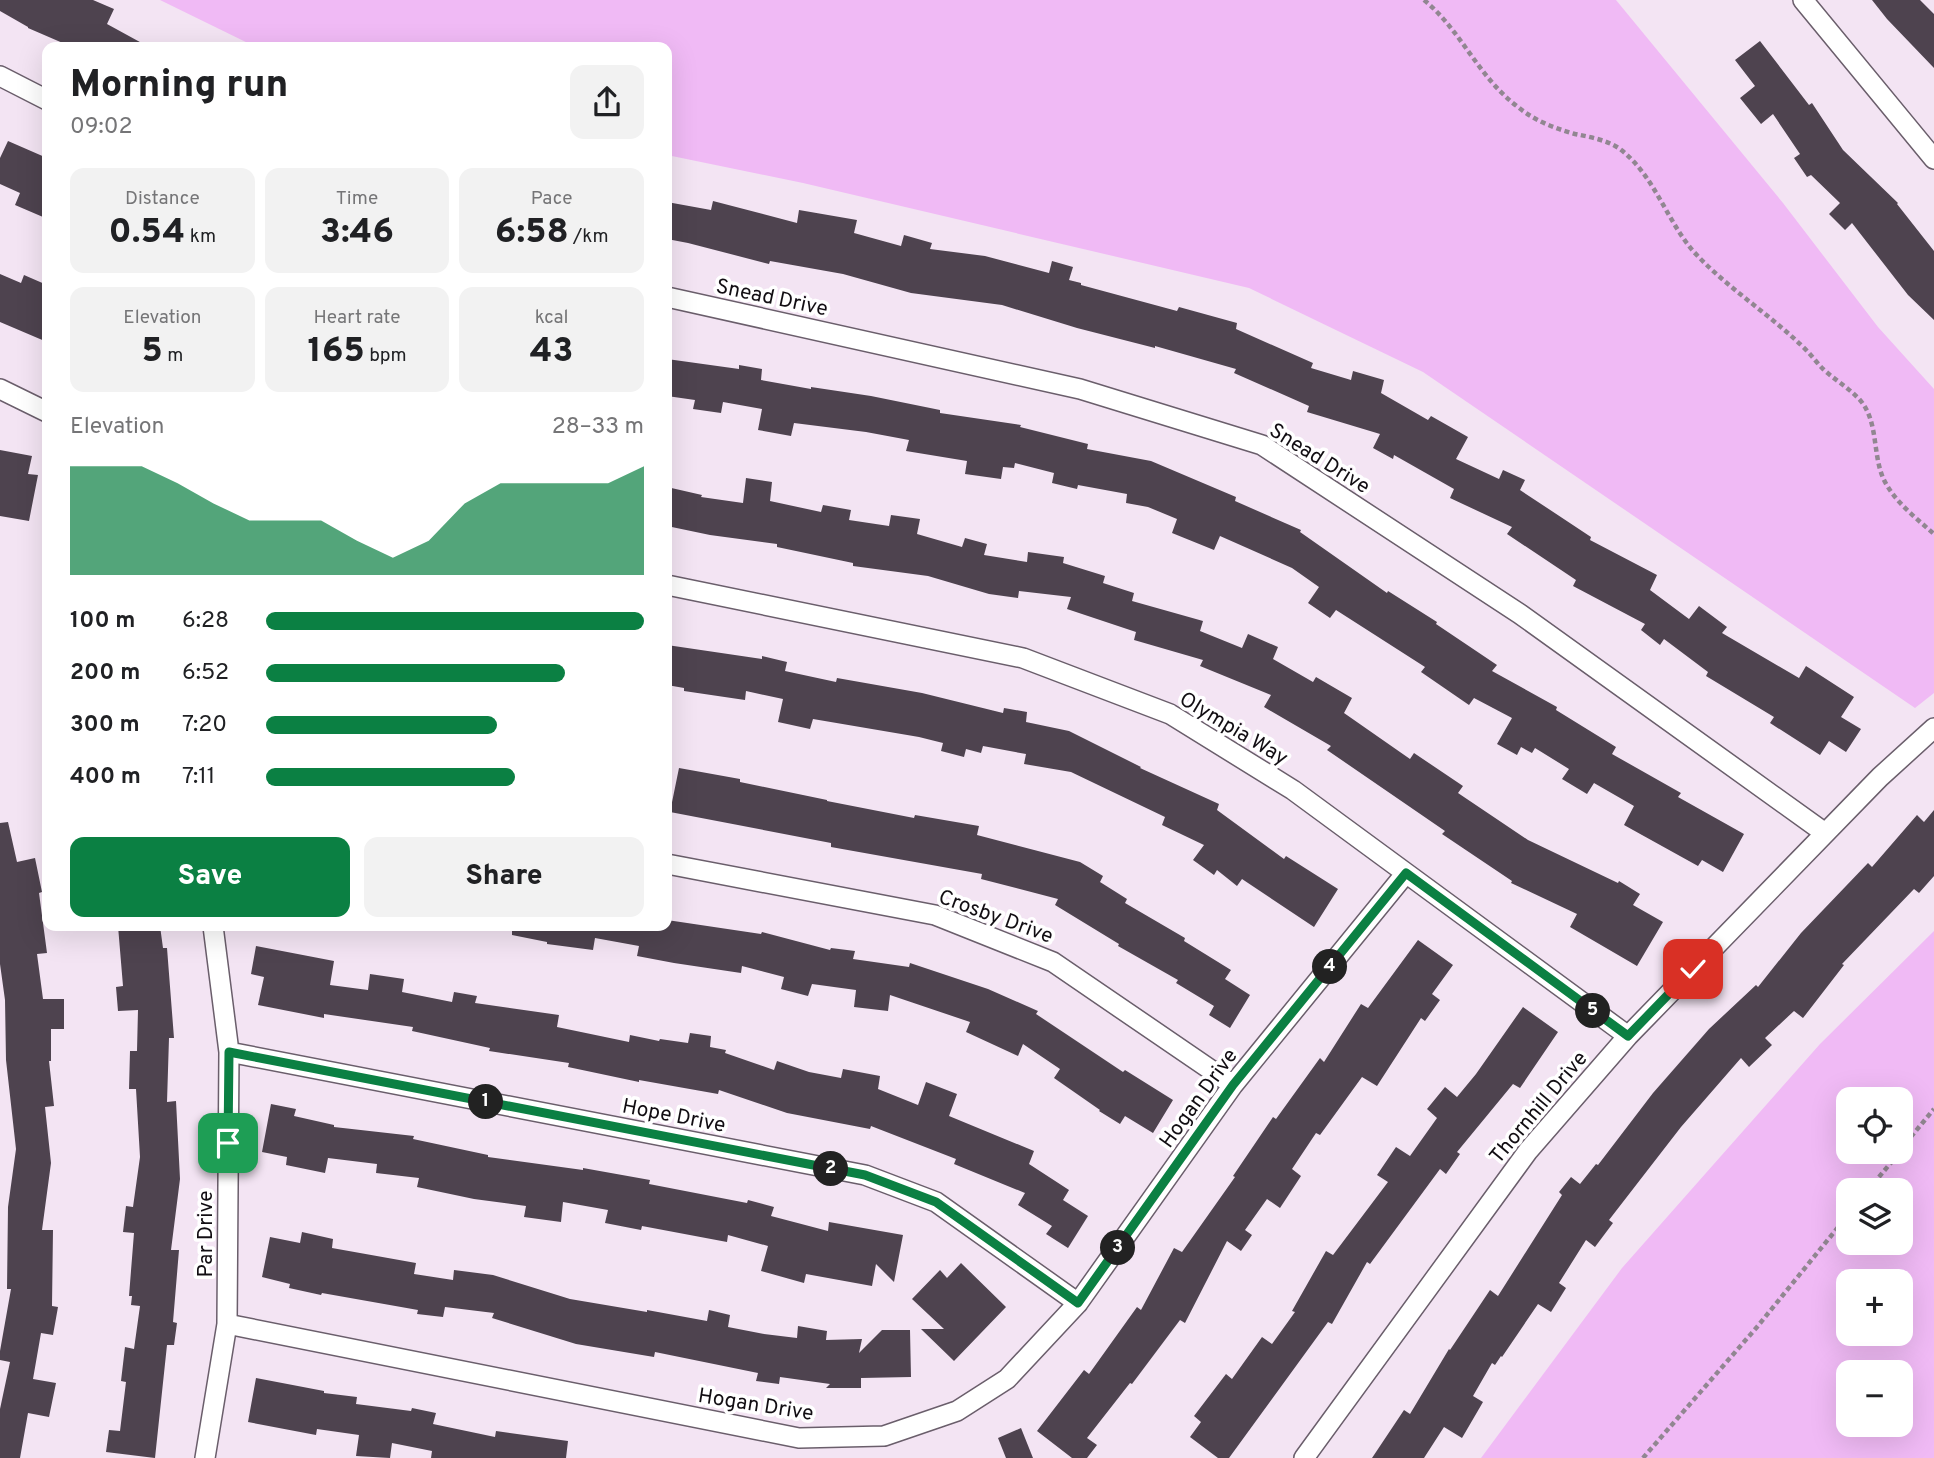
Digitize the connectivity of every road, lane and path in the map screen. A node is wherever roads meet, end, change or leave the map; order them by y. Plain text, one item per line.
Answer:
1 (1424, 0) edge
2 (1803, 0) edge
3 (0, 76) edge
4 (42, 97) edge
5 (1934, 159) edge
6 (672, 298) edge
7 (0, 389) edge
8 (42, 410) edge
9 (1934, 534) edge
10 (672, 586) edge
11 (1934, 729) edge
12 (1825, 833) junction
13 (672, 865) edge
14 (1406, 873) junction
15 (214, 931) edge
16 (1628, 1036) junction
17 (229, 1052) junction
18 (1233, 1085) junction
19 (1934, 1109) edge
20 (1913, 1135) edge
21 (1889, 1164) edge
22 (1878, 1178) edge
23 (1836, 1230) edge
24 (1078, 1303) junction
25 (227, 1324) junction
26 (205, 1458) edge
27 (1304, 1458) edge
28 (1643, 1458) edge

1 - 9 path
2 - 5 street
3 - 4 street
6 - 12 street, Snead Drive
7 - 8 street
10 - 14 street, Olympia Way
11 - 12 street, Thornhill Drive
12 - 16 street, Thornhill Drive
13 - 18 street, Crosby Drive
14 - 16 street, Olympia Way
14 - 18 street, Hogan Drive
15 - 17 street, Par Drive
16 - 27 street, Thornhill Drive
17 - 24 street, Hope Drive
17 - 25 street, Par Drive
18 - 24 street, Hogan Drive
19 - 20 path
21 - 22 path
23 - 28 path
24 - 25 street, Hogan Drive
25 - 26 street, Par Drive

